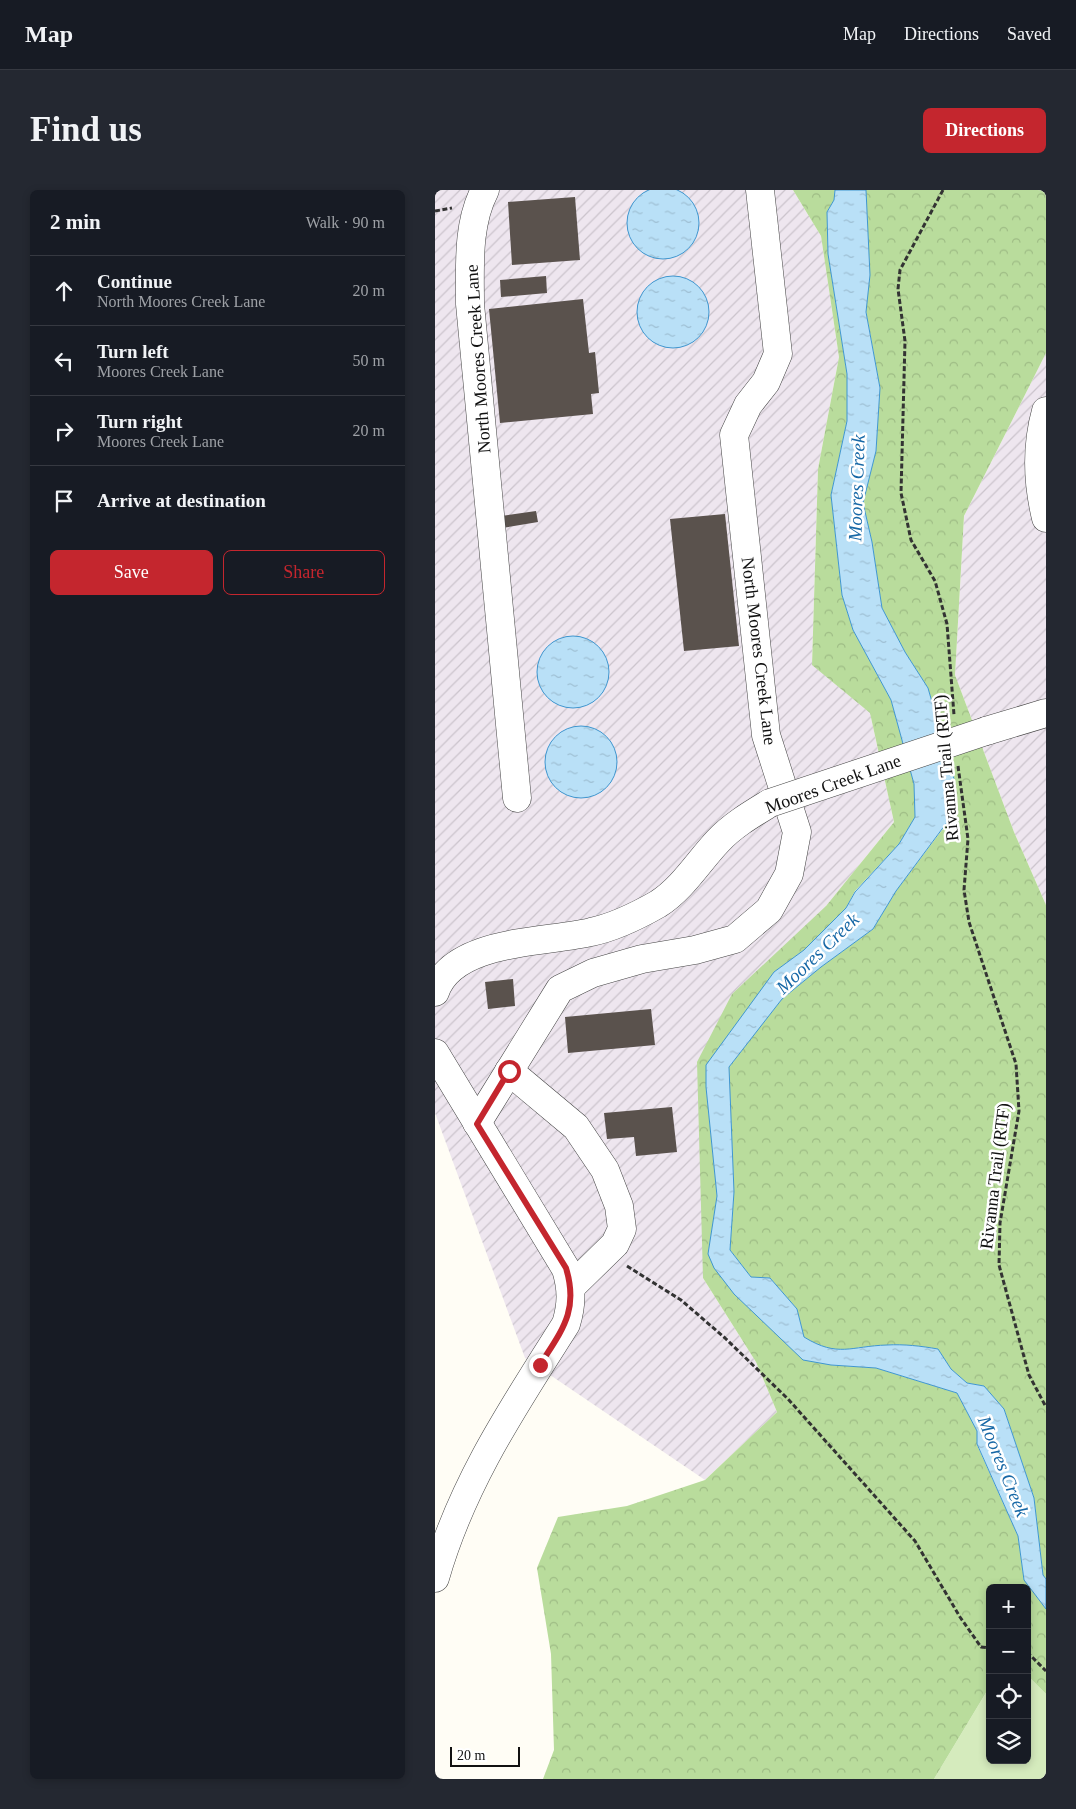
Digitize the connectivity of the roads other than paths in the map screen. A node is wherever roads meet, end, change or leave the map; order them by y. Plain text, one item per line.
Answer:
1 (485, 190) edge
2 (760, 190) edge
3 (1046, 411) edge
4 (1046, 518) edge
5 (1046, 713) edge
6 (517, 798) dead end
7 (435, 992) edge
8 (435, 1053) edge
9 (509, 1071) junction
10 (477, 1124) junction
11 (571, 1287) junction
12 (435, 1578) edge

1 - 6 lane, North Moores Creek Lane
2 - 9 lane, North Moores Creek Lane
3 - 4 lane
5 - 7 lane, Moores Creek Lane, bridge
8 - 10 lane
9 - 10 lane, North Moores Creek Lane
9 - 11 lane
10 - 11 lane
11 - 12 lane

